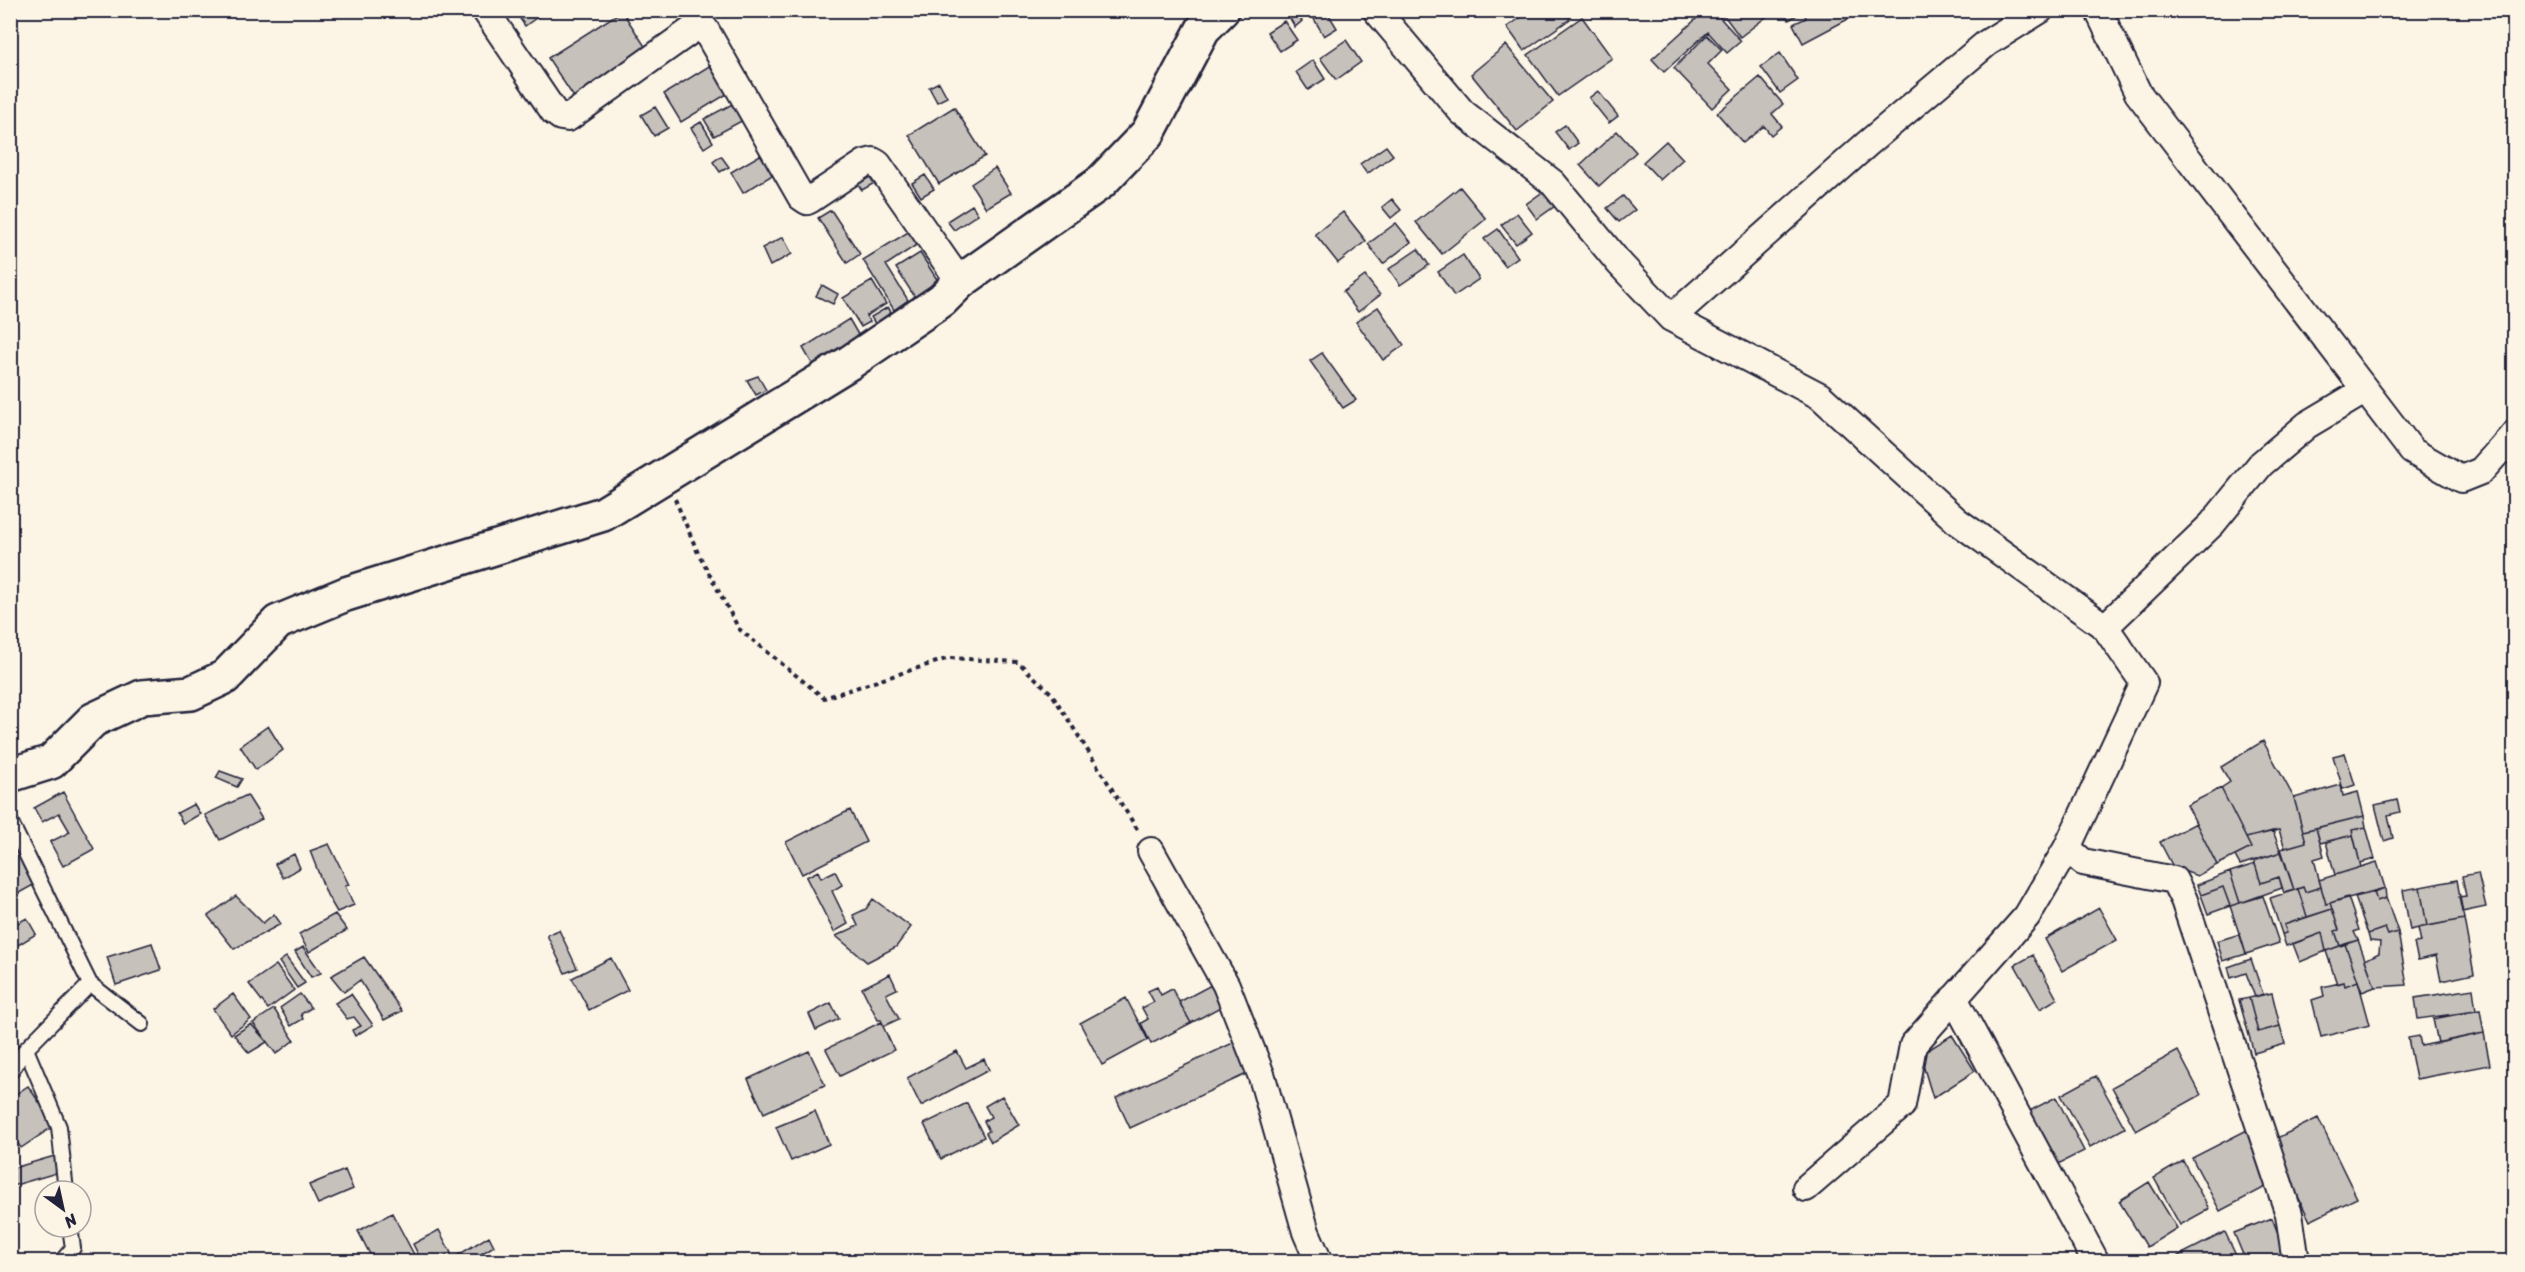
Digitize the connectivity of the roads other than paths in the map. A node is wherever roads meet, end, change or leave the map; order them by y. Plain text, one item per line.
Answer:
1 (485, 10) edge
2 (1222, 10) edge
3 (1376, 10) edge
4 (2040, 10) edge
5 (2098, 10) edge
6 (960, 282) junction
7 (1671, 318) junction
8 (2364, 391) junction
9 (2514, 434) edge
10 (2104, 627) junction
11 (10, 776) edge
12 (10, 821) edge
13 (2067, 848) junction
14 (1150, 851) road end
15 (90, 984) junction
16 (1954, 998) junction
17 (142, 1024) dead end
18 (26, 1049) junction
19 (10, 1072) edge
20 (65, 1179) edge
21 (1806, 1188) dead end
22 (72, 1239) edge
23 (61, 1262) edge
24 (1320, 1262) edge
25 (2096, 1262) edge
26 (2296, 1262) edge

1 - 6 street
2 - 6 street
3 - 7 street
4 - 7 street
5 - 8 street
6 - 11 street
7 - 10 street
8 - 9 street
8 - 10 street
10 - 13 street
12 - 15 lane
13 - 16 street
13 - 26 street
14 - 24 street
15 - 17 lane
15 - 18 lane
16 - 21 street
16 - 25 street
18 - 19 lane
18 - 20 lane
22 - 23 lane

